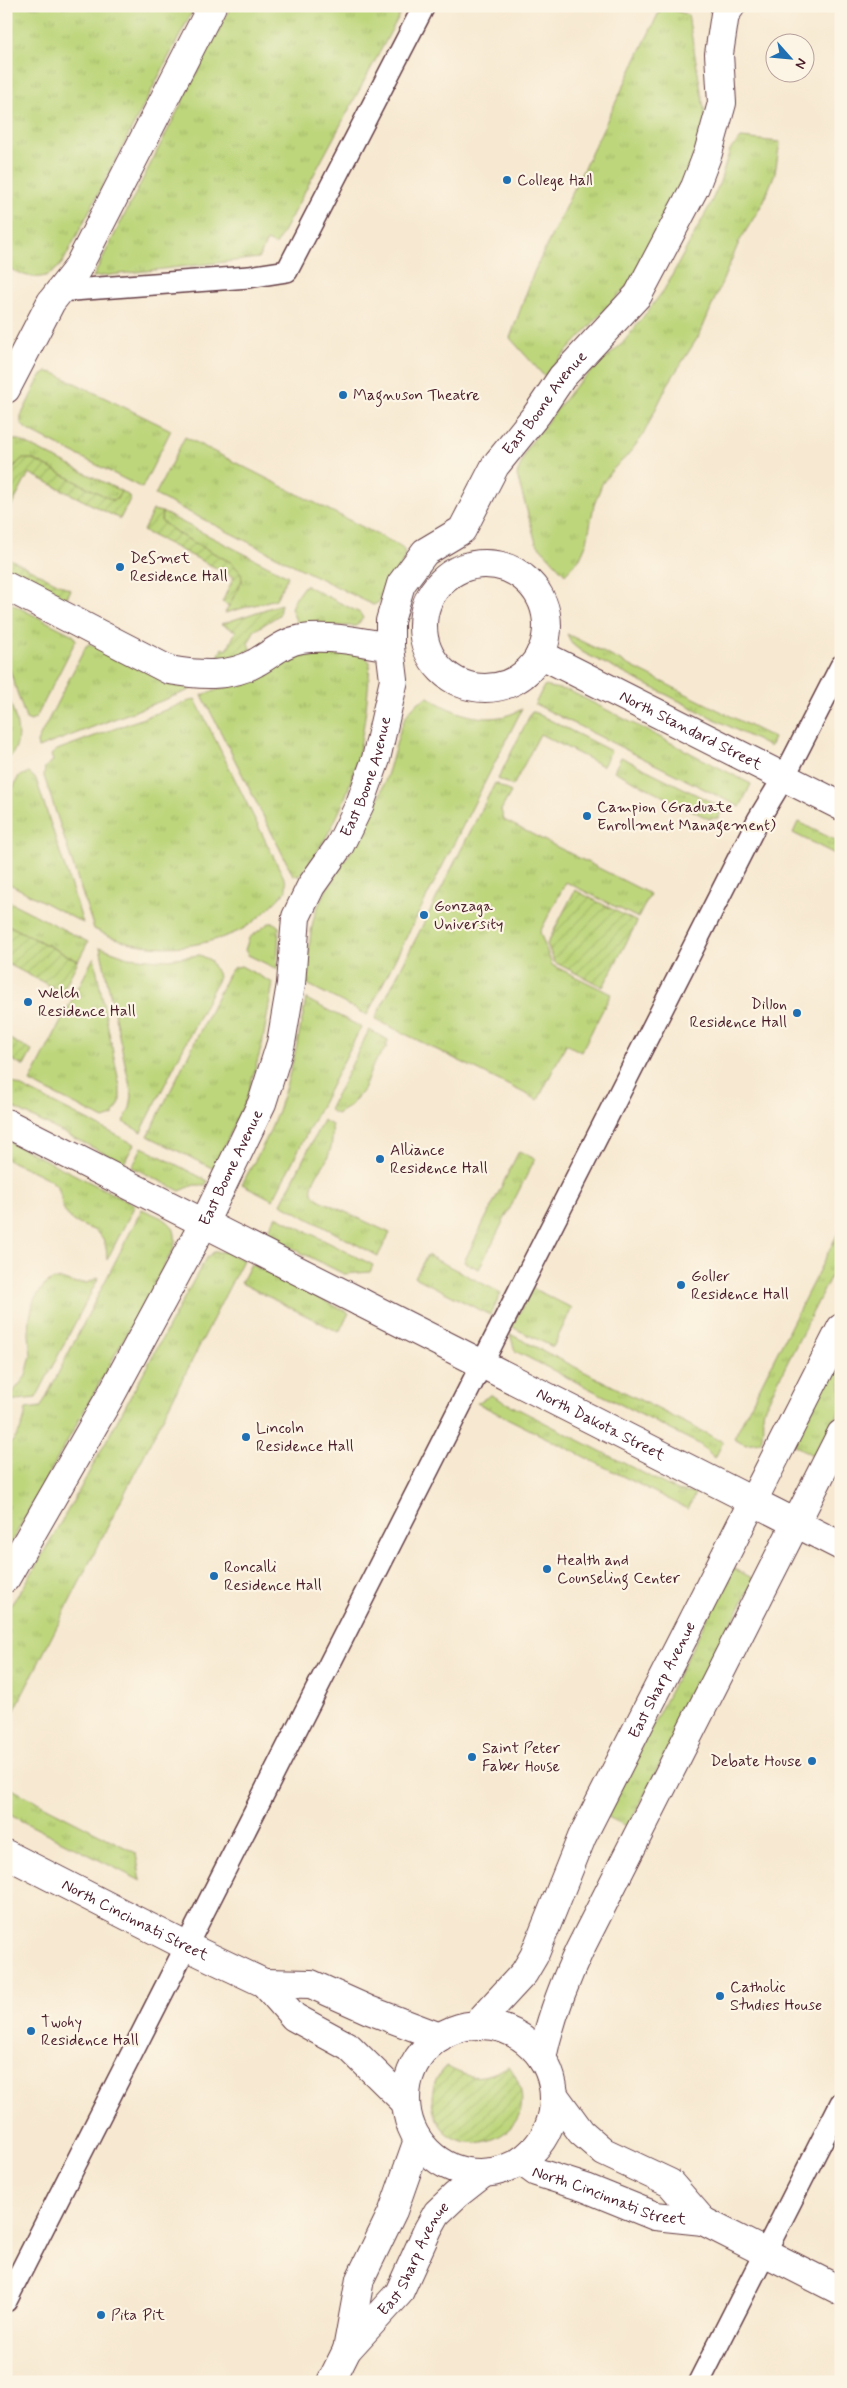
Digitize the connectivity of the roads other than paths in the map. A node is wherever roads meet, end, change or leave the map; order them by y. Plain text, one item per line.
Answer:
1 (212, 6) edge
2 (424, 6) edge
3 (731, 6) edge
4 (59, 291) junction
5 (6, 389) edge
6 (6, 586) edge
7 (390, 647) junction
8 (540, 654) junction
9 (841, 666) edge
10 (784, 777) junction
11 (841, 806) edge
12 (6, 1123) edge
13 (204, 1224) junction
14 (841, 1328) edge
15 (480, 1364) junction
16 (841, 1434) edge
17 (753, 1501) junction
18 (796, 1523) junction
19 (841, 1546) edge
20 (6, 1578) edge
21 (6, 1854) edge
22 (186, 1946) junction
23 (264, 1983) junction
24 (476, 2025) junction
25 (440, 2037) junction
26 (542, 2058) junction
27 (554, 2095) junction
28 (406, 2103) junction
29 (841, 2103) edge
30 (418, 2140) junction
31 (521, 2161) junction
32 (484, 2173) junction
33 (703, 2221) junction
34 (764, 2252) junction
35 (841, 2291) edge
36 (6, 2301) edge
37 (347, 2350) junction
38 (331, 2382) edge
39 (698, 2382) edge

1 - 4 street
2 - 4 lane
3 - 7 street, East Boone Avenue
4 - 5 street
6 - 7 street
7 - 13 street, East Boone Avenue
8 - 8 street
8 - 10 street, North Standard Street
9 - 10 lane
10 - 11 street, North Standard Street
10 - 15 lane
12 - 13 street, North Dakota Street
13 - 15 street, North Dakota Street
13 - 20 street, East Boone Avenue
14 - 17 street, East Sharp Avenue
15 - 17 street, North Dakota Street
15 - 22 lane
16 - 18 street
17 - 18 street, North Dakota Street
17 - 24 street, East Sharp Avenue
18 - 19 street, North Dakota Street
18 - 26 street
21 - 22 street, North Cincinnati Street
22 - 23 street, North Cincinnati Street
22 - 36 lane
23 - 25 street, North Cincinnati Street
23 - 28 street, North Cincinnati Street
24 - 25 street
24 - 26 street
25 - 28 street
26 - 27 street
27 - 31 street
27 - 33 street, North Cincinnati Street
28 - 30 street
29 - 34 lane
30 - 32 street
30 - 37 street, East Sharp Avenue
31 - 32 street
31 - 33 street, North Cincinnati Street
32 - 37 street, East Sharp Avenue
33 - 34 street, North Cincinnati Street
34 - 35 street, North Cincinnati Street
34 - 39 lane
37 - 38 street, East Sharp Avenue

